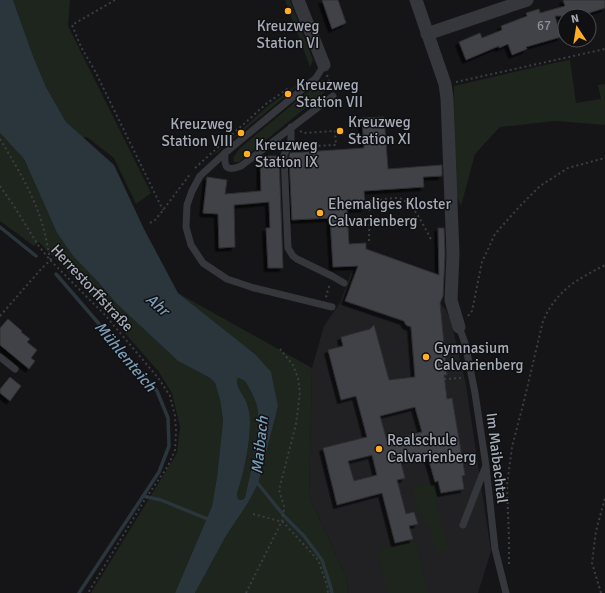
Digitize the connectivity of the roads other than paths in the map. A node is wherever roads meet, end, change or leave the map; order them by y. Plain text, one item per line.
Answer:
1 (298, 0) edge
2 (416, 0) edge
3 (527, 0) edge
4 (427, 34) junction
5 (326, 71) joint
6 (333, 96) road end
7 (291, 127) junction
8 (225, 153) junction
9 (344, 283) dead end
10 (332, 307) road end
11 (459, 327) joint
12 (0, 357) edge
13 (15, 369) dead end
14 (486, 466) junction
15 (463, 525) dead end
16 (506, 593) edge

1 - 5 street
2 - 4 street
3 - 4 street
4 - 11 street
5 - 8 lane
6 - 7 lane
7 - 8 lane
7 - 9 lane
8 - 10 lane
11 - 14 lane, Im Maibachtal
12 - 13 lane
14 - 15 lane
14 - 16 lane, Im Maibachtal

